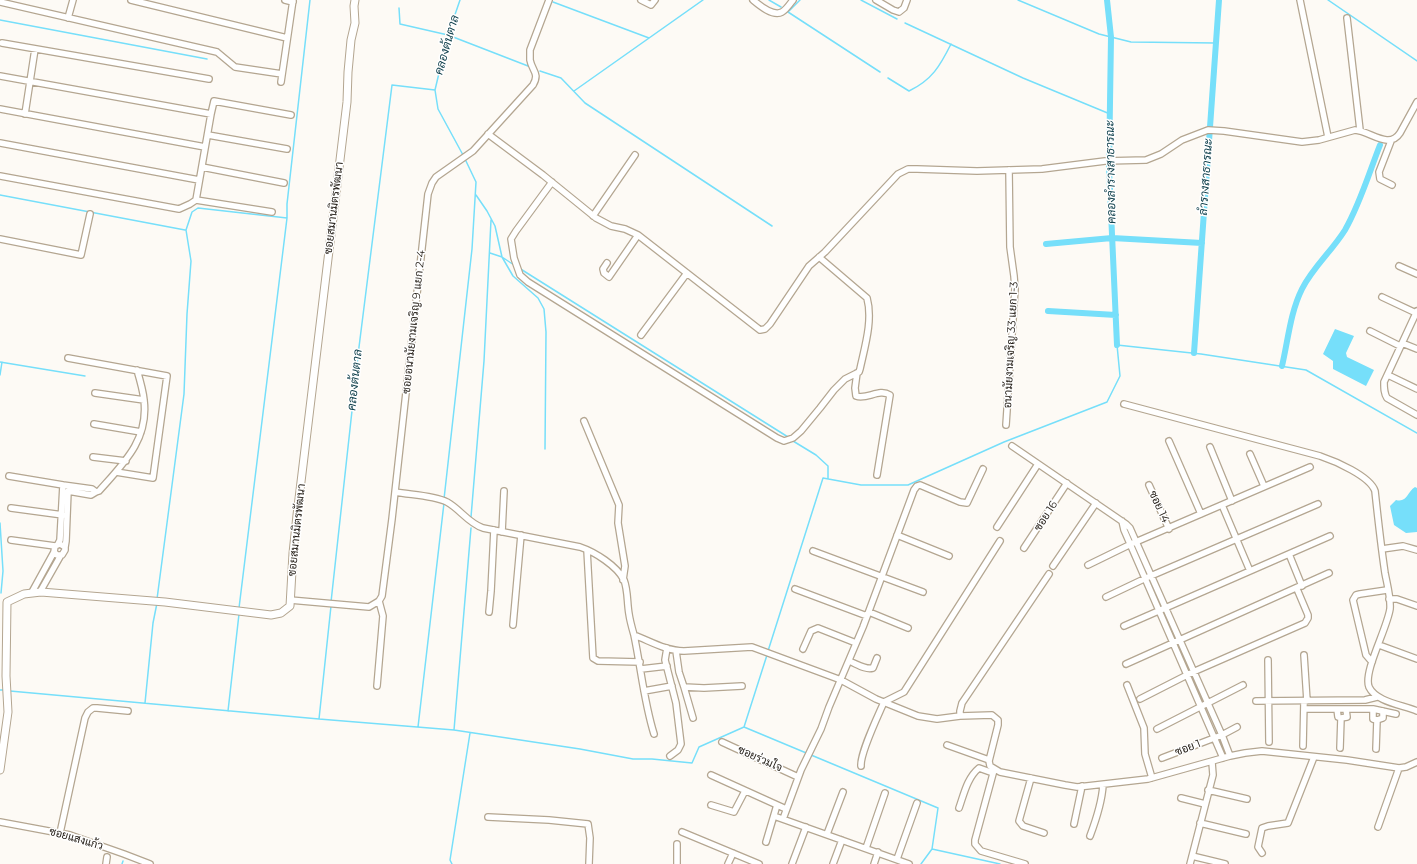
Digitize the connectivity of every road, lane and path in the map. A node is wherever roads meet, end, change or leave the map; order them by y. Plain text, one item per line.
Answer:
1 (72, 0) edge
2 (130, 0) edge
3 (285, 0) edge
4 (355, 0) edge
5 (549, 0) edge
6 (641, 0) edge
7 (655, 0) edge
8 (753, 0) edge
9 (793, 0) edge
10 (876, 0) edge
11 (907, 0) edge
12 (1300, 0) edge
13 (293, 1) edge
14 (0, 2) edge
15 (68, 18) junction
16 (1347, 18) dead end
17 (288, 38) junction
18 (2, 42) dead end
19 (35, 49) junction
20 (282, 74) junction
21 (0, 76) edge
22 (210, 78) dead end
23 (30, 81) junction
24 (281, 82) dead end
25 (1417, 102) edge
26 (0, 109) edge
27 (25, 114) junction
28 (211, 114) junction
29 (291, 116) dead end
30 (1360, 130) junction
31 (488, 134) junction
32 (208, 135) junction
33 (1328, 137) junction
34 (1391, 141) junction
35 (0, 143) edge
36 (205, 147) junction
37 (287, 149) dead end
38 (635, 155) dead end
39 (202, 167) junction
40 (1009, 170) junction
41 (0, 176) edge
42 (199, 180) junction
43 (284, 182) dead end
44 (552, 182) junction
45 (1392, 185) dead end
46 (196, 200) junction
47 (272, 212) dead end
48 (90, 214) dead end
49 (593, 216) junction
50 (638, 235) junction
51 (0, 239) edge
52 (820, 257) junction
53 (607, 263) dead end
54 (1399, 266) dead end
55 (687, 273) junction
56 (1417, 274) edge
57 (1382, 298) dead end
58 (1417, 312) edge
59 (1370, 332) dead end
60 (640, 336) dead end
61 (1401, 344) junction
62 (1417, 349) edge
63 (68, 358) dead end
64 (137, 370) junction
65 (858, 373) junction
66 (1388, 375) junction
67 (1417, 389) edge
68 (95, 392) dead end
69 (144, 400) junction
70 (1124, 404) dead end
71 (1417, 415) edge
72 (584, 421) dead end
73 (94, 424) dead end
74 (1006, 425) dead end
75 (141, 432) junction
76 (1169, 441) dead end
77 (1012, 446) dead end
78 (1210, 447) dead end
79 (1250, 454) dead end
80 (93, 457) dead end
81 (126, 462) junction
82 (1038, 464) junction
83 (1310, 467) dead end
84 (983, 469) dead end
85 (116, 472) junction
86 (877, 475) dead end
87 (8, 476) dead end
88 (1067, 483) junction
89 (1148, 485) dead end
90 (1264, 486) junction
91 (67, 488) junction
92 (504, 491) dead end
93 (395, 492) junction
94 (1232, 501) junction
95 (1096, 503) junction
96 (1318, 504) dead end
97 (1222, 506) junction
98 (11, 508) dead end
99 (1200, 514) junction
100 (64, 515) junction
101 (997, 527) dead end
102 (1169, 529) junction
103 (494, 530) junction
104 (502, 532) junction
105 (521, 535) junction
106 (897, 535) junction
107 (1330, 536) dead end
108 (1237, 539) junction
109 (11, 540) dead end
110 (1000, 541) dead end
111 (1134, 543) junction
112 (56, 547) junction
113 (65, 547) junction
114 (1024, 548) dead end
115 (1382, 549) junction
116 (587, 550) junction
117 (1417, 550) edge
118 (813, 551) dead end
119 (1289, 554) junction
120 (61, 555) junction
121 (949, 556) dead end
122 (1088, 565) dead end
123 (1053, 566) dead end
124 (1250, 571) junction
125 (1329, 573) dead end
126 (1049, 574) dead end
127 (882, 577) junction
128 (1149, 577) junction
129 (624, 580) junction
130 (1300, 587) junction
131 (795, 590) dead end
132 (1387, 590) junction
133 (32, 592) junction
134 (40, 592) junction
135 (923, 592) dead end
136 (1106, 597) dead end
137 (1389, 599) junction
138 (290, 600) junction
139 (4, 601) edge
140 (379, 602) junction
141 (1417, 606) edge
142 (1162, 609) junction
143 (489, 612) dead end
144 (868, 614) junction
145 (513, 625) dead end
146 (1124, 626) dead end
147 (908, 628) dead end
148 (634, 635) junction
149 (1179, 640) junction
150 (856, 643) junction
151 (1174, 643) junction
152 (1379, 645) junction
153 (667, 648) junction
154 (803, 649) dead end
155 (676, 651) junction
156 (1304, 656) dead end
157 (877, 658) dead end
158 (1417, 659) edge
159 (1268, 660) dead end
160 (849, 661) junction
161 (640, 662) junction
162 (1372, 662) junction
163 (1126, 664) dead end
164 (667, 666) junction
165 (641, 669) junction
166 (1193, 672) junction
167 (1188, 675) junction
168 (841, 680) junction
169 (1127, 685) dead end
170 (1243, 685) dead end
171 (377, 686) dead end
172 (672, 686) junction
173 (742, 686) dead end
174 (684, 687) junction
175 (644, 691) junction
176 (1377, 697) junction
177 (1140, 699) dead end
178 (1256, 701) dead end
179 (1269, 701) junction
180 (1305, 701) junction
181 (884, 702) junction
182 (1207, 704) junction
183 (1200, 707) junction
184 (1304, 709) junction
185 (1346, 709) junction
186 (1373, 709) junction
187 (1337, 710) junction
188 (128, 711) dead end
189 (1383, 711) junction
190 (1417, 711) edge
191 (1396, 714) dead end
192 (960, 716) junction
193 (693, 718) dead end
194 (1341, 718) junction
195 (1377, 720) junction
196 (1237, 727) dead end
197 (1156, 729) dead end
198 (654, 734) dead end
199 (1222, 735) junction
200 (1215, 737) junction
201 (722, 742) dead end
202 (1269, 742) dead end
203 (947, 745) dead end
204 (1303, 746) dead end
205 (1340, 748) dead end
206 (1376, 749) dead end
207 (670, 756) dead end
208 (1230, 756) junction
209 (1314, 756) junction
210 (1162, 758) dead end
211 (1223, 758) junction
212 (989, 760) junction
213 (1212, 762) junction
214 (1417, 762) edge
215 (861, 766) dead end
216 (1400, 768) junction
217 (0, 770) edge
218 (994, 771) junction
219 (711, 775) dead end
220 (798, 777) junction
221 (1031, 778) junction
222 (1152, 778) junction
223 (1103, 785) junction
224 (1082, 786) junction
225 (1208, 790) junction
226 (745, 791) junction
227 (843, 792) dead end
228 (885, 793) dead end
229 (1181, 798) dead end
230 (1247, 799) dead end
231 (917, 803) dead end
232 (1205, 804) junction
233 (711, 805) dead end
234 (778, 805) junction
235 (959, 808) dead end
236 (786, 809) junction
237 (774, 816) junction
238 (488, 818) dead end
239 (783, 819) junction
240 (0, 822) edge
241 (1200, 823) junction
242 (1074, 824) dead end
243 (806, 827) junction
244 (1378, 827) dead end
245 (682, 832) dead end
246 (60, 833) junction
247 (1044, 833) dead end
248 (827, 834) junction
249 (1246, 834) dead end
250 (1090, 836) dead end
251 (842, 840) junction
252 (766, 842) dead end
253 (677, 844) dead end
254 (866, 848) junction
255 (878, 852) junction
256 (733, 853) junction
257 (1262, 854) dead end
258 (1192, 856) junction
259 (107, 857) dead end
260 (897, 859) junction
261 (106, 864) edge
262 (150, 864) edge
263 (589, 864) edge
264 (677, 864) edge
265 (728, 864) edge
266 (759, 864) edge
267 (792, 864) edge
268 (834, 864) edge
269 (874, 864) edge
270 (909, 864) edge
271 (1025, 864) edge
272 (1190, 864) edge
273 (1225, 864) edge

1 - 15 street
2 - 17 street
3 - 13 street
4 - 138 street, ซอยสมานมิตรพัฒนา
5 - 31 street, ซอยอนามัยงามเจริญ 9 แยก 2-4
6 - 7 street
8 - 9 street
10 - 11 street
12 - 33 street
13 - 17 street
14 - 15 street
15 - 20 street
16 - 30 street
17 - 20 street
18 - 19 street
19 - 22 street
19 - 23 street
20 - 24 street
21 - 23 street
23 - 27 street
23 - 28 street
25 - 34 street
26 - 27 street
27 - 36 street
28 - 29 street
28 - 32 street
30 - 33 street
30 - 34 street
31 - 44 street
31 - 93 street, ซอยอนามัยงามเจริญ 9 แยก 2-4
32 - 36 street
32 - 37 street
33 - 40 street
34 - 45 street
35 - 42 street
36 - 39 street
38 - 49 street
39 - 42 street
39 - 43 street
40 - 52 street
40 - 74 street, อนามัยงามเจริญ 33 แยก 1-3
41 - 46 street
42 - 46 street
44 - 49 street
44 - 65 street
46 - 47 street
48 - 51 street
49 - 50 street
50 - 53 street
50 - 55 street
52 - 55 street
52 - 65 street
54 - 56 street
55 - 60 street
57 - 58 street
58 - 61 street
59 - 61 street
61 - 62 street
61 - 66 street
63 - 64 street
64 - 69 street
64 - 85 street
65 - 86 street
66 - 67 street
66 - 71 street
68 - 69 street
69 - 75 street
70 - 115 street
72 - 129 street
73 - 75 street
75 - 81 street
76 - 99 street
77 - 82 street
78 - 94 street
79 - 90 street
80 - 81 street
81 - 85 street
82 - 88 street
82 - 101 street
83 - 90 street
84 - 106 street
85 - 91 street
87 - 91 street
88 - 95 street
88 - 114 street, ซอย 16
89 - 102 street, ซอย 14
90 - 94 street
91 - 100 street
91 - 100 street
92 - 104 street
93 - 103 street
93 - 140 street, ซอยอนามัยงามเจริญ 9 แยก 2-4
94 - 97 street
95 - 111 street
95 - 123 street
96 - 108 street
97 - 99 street
97 - 108 street
98 - 100 street
99 - 102 street
100 - 112 street
100 - 113 street
102 - 111 street
103 - 104 street
103 - 143 street
104 - 105 street
105 - 116 street
105 - 145 street
106 - 121 street
106 - 127 street
107 - 119 street
108 - 124 street
108 - 128 street
109 - 112 street
110 - 181 street
111 - 122 street
111 - 128 street
112 - 113 street
112 - 120 street
112 - 133 street
113 - 120 street
115 - 117 street
115 - 132 street
116 - 129 street
116 - 161 street
118 - 127 street
119 - 124 street
119 - 130 street
120 - 134 street
124 - 142 street
125 - 130 street
126 - 192 street
127 - 135 street
127 - 144 street
128 - 136 street
128 - 142 street
129 - 148 street
130 - 149 street
130 - 166 street
131 - 144 street
132 - 137 street
132 - 162 street
133 - 134 street
133 - 139 street
134 - 138 street
137 - 141 street
137 - 152 street
138 - 140 street
139 - 217 street
140 - 171 street
142 - 146 street
142 - 149 street
142 - 151 street
144 - 147 street
144 - 150 street
148 - 153 street
148 - 161 street
149 - 151 street
149 - 166 street
150 - 154 street
150 - 160 street
151 - 163 street
151 - 167 street
152 - 158 street
152 - 162 street
153 - 155 street
153 - 164 street
155 - 168 street
155 - 174 street
156 - 180 street
157 - 160 street
159 - 179 street
160 - 168 street
161 - 165 street
162 - 176 street
164 - 165 street
164 - 172 street
165 - 175 street
166 - 167 street
166 - 182 street
167 - 177 street
167 - 183 street
168 - 181 street
168 - 220 street
169 - 222 street
170 - 182 street
172 - 175 street
172 - 207 street
173 - 174 street
174 - 193 street
175 - 198 street
176 - 180 street
176 - 190 street
178 - 179 street
179 - 180 street
179 - 202 street
180 - 184 street
181 - 192 street
181 - 215 street
182 - 183 street
182 - 199 street
183 - 197 street
183 - 200 street
184 - 187 street
184 - 204 street
185 - 186 street
185 - 187 street
185 - 194 street
186 - 189 street
186 - 195 street
187 - 194 street
188 - 246 street
189 - 191 street
189 - 195 street
192 - 212 street
194 - 205 street
195 - 206 street
196 - 199 street, ซอย 1
199 - 200 street, ซอย 1
199 - 208 street
200 - 210 street, ซอย 1
200 - 211 street
201 - 220 street, ซอยร่วมใจ
203 - 212 street
208 - 209 street
208 - 211 street
209 - 216 street
209 - 257 street
211 - 213 street
212 - 218 street
213 - 222 street
213 - 225 street
214 - 216 street
216 - 244 street
218 - 221 street
218 - 235 street
218 - 271 street
219 - 226 street
220 - 236 street
221 - 224 street
221 - 247 street
222 - 223 street
223 - 224 street
223 - 250 street
224 - 242 street
225 - 230 street
225 - 232 street
226 - 233 street
226 - 234 street
227 - 248 street
228 - 254 street
229 - 232 street
231 - 260 street
232 - 241 street
234 - 236 street
234 - 237 street
236 - 239 street
237 - 239 street
237 - 252 street
238 - 263 street
239 - 243 street
240 - 246 street, ซอยแสงแก้ว
241 - 249 street
241 - 258 street
243 - 248 street
243 - 267 street
245 - 256 street
246 - 262 street, ซอยแสงแก้ว
248 - 251 street
251 - 254 street
251 - 268 street
253 - 264 street
254 - 255 street
255 - 260 street
255 - 269 street
256 - 265 street
256 - 266 street
258 - 272 street
258 - 273 street
259 - 261 street
260 - 270 street

